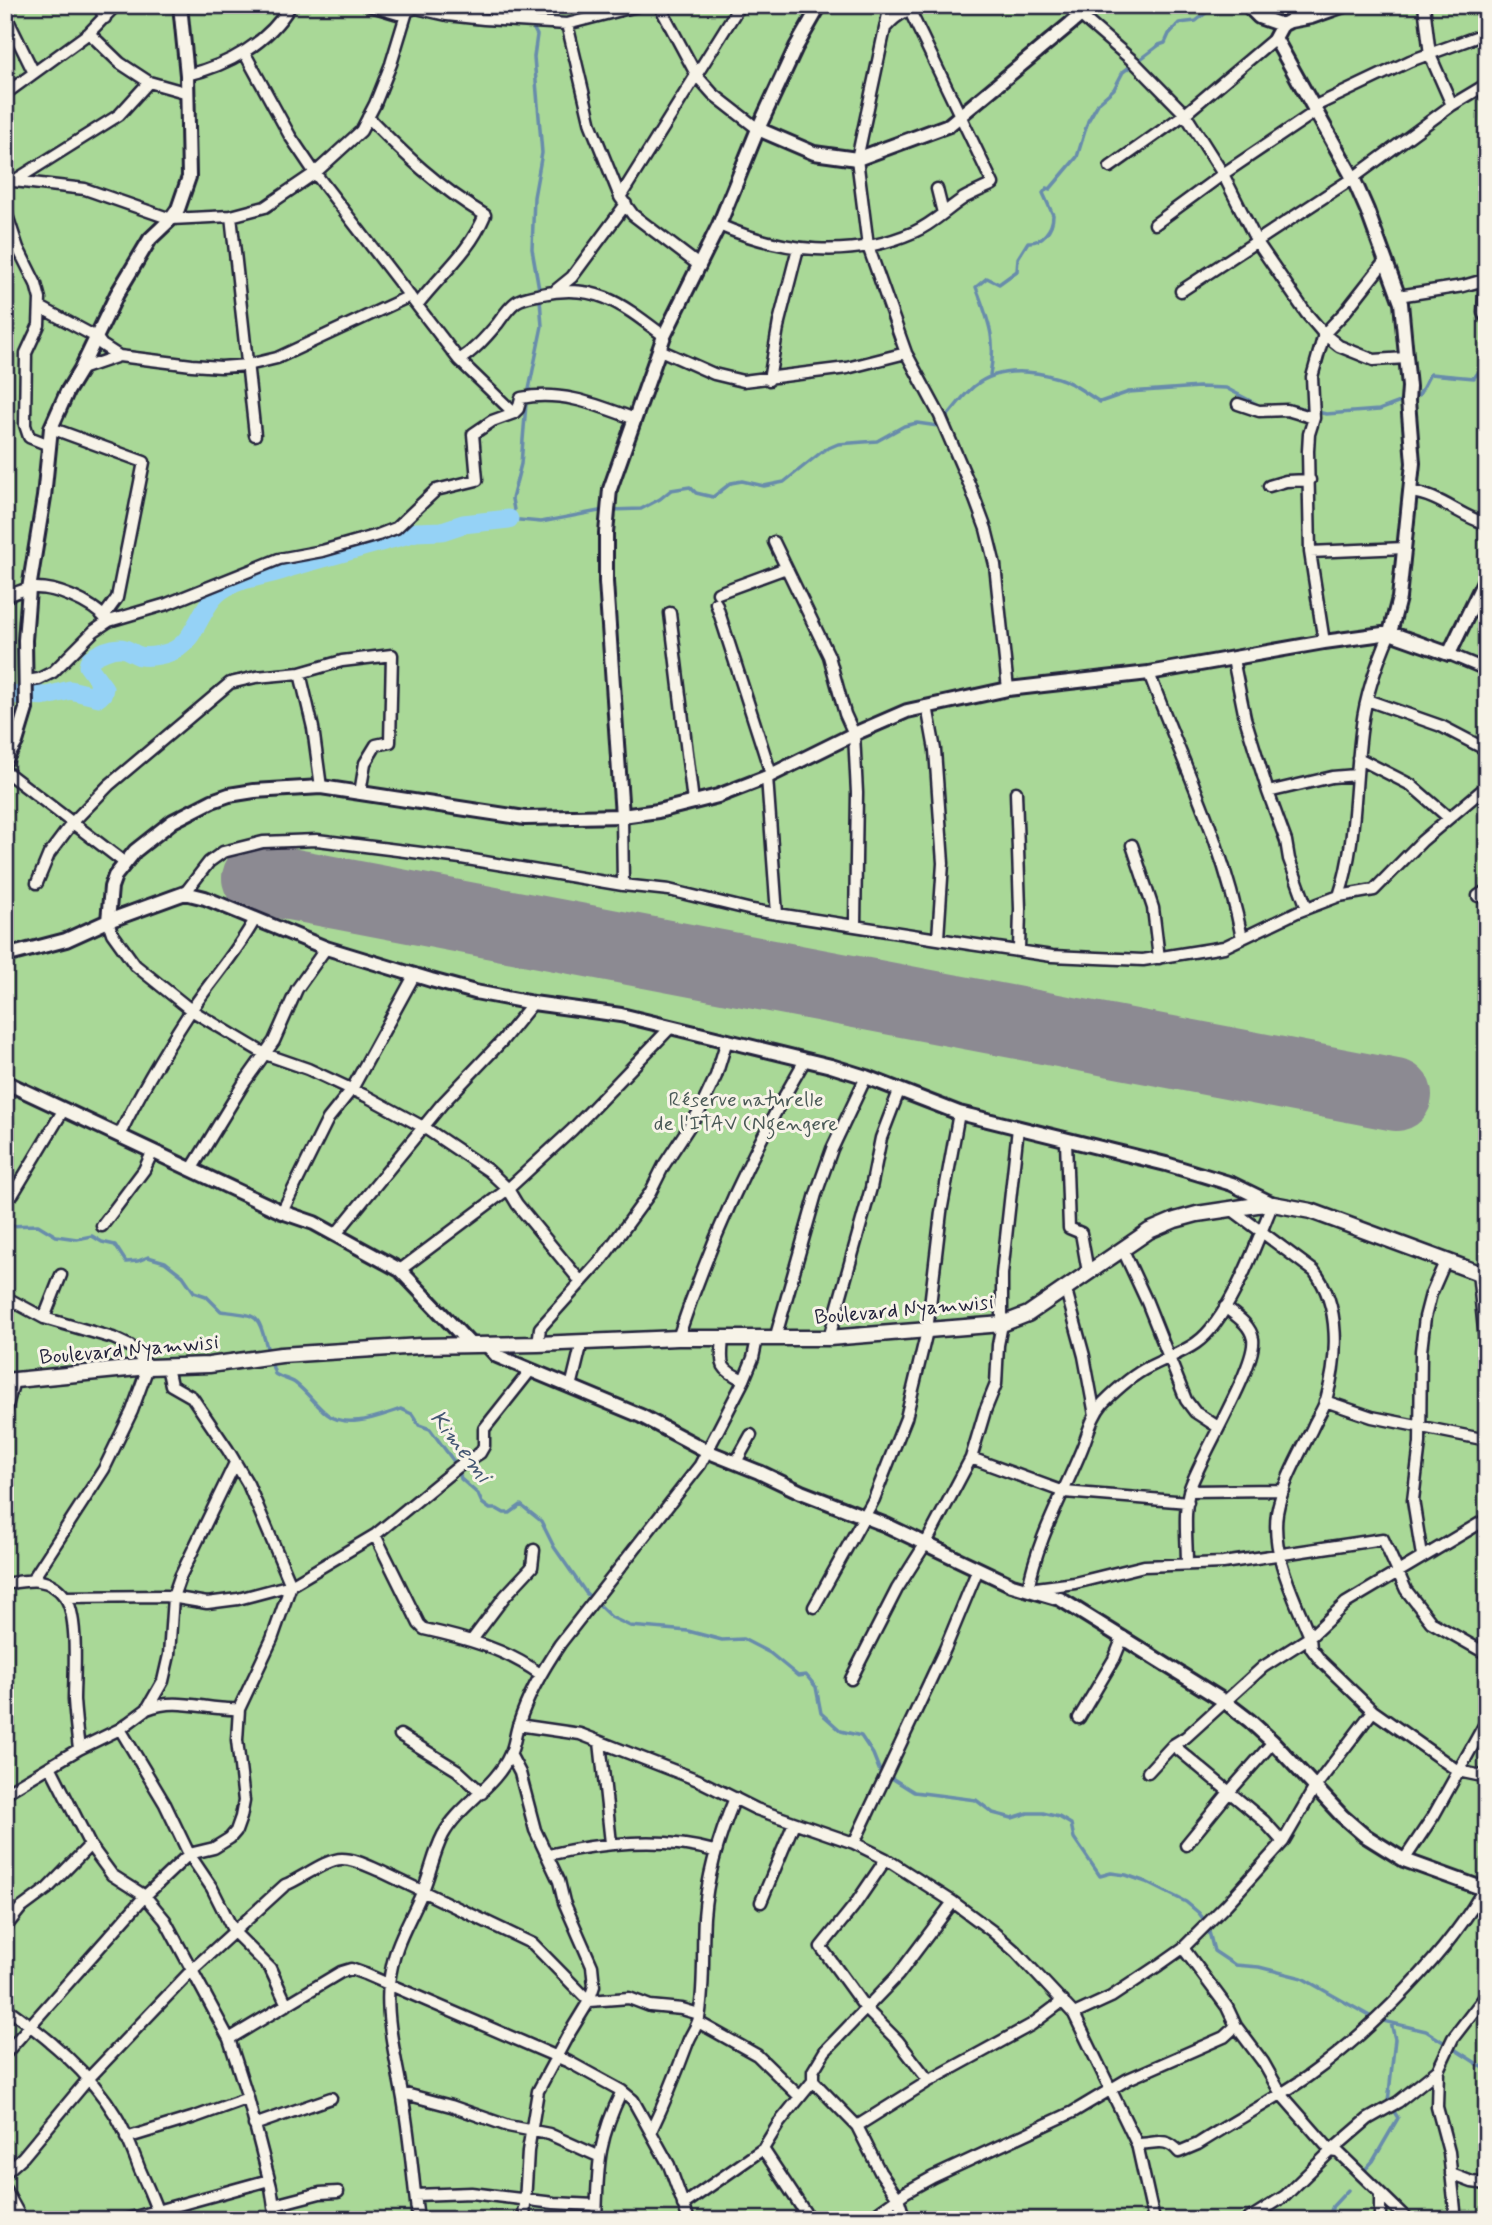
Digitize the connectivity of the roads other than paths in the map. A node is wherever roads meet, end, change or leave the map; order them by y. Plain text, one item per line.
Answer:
1 (98, 5) edge
2 (116, 5) edge
3 (180, 5) edge
4 (291, 5) edge
5 (368, 5) edge
6 (641, 5) edge
7 (659, 5) edge
8 (740, 5) edge
9 (820, 5) edge
10 (926, 5) edge
11 (1093, 5) edge
12 (1247, 5) edge
13 (1297, 5) edge
14 (1345, 5) edge
15 (1424, 5) edge
16 (890, 6) edge
17 (408, 8) edge
18 (909, 9) junction
19 (5, 14) edge
20 (1081, 16) junction
21 (1259, 17) junction
22 (105, 18) junction
23 (1286, 23) junction
24 (567, 24) junction
25 (885, 27) junction
26 (89, 33) junction
27 (1487, 33) edge
28 (1275, 38) junction
29 (244, 52) junction
30 (1430, 55) junction
31 (34, 73) junction
32 (187, 75) junction
33 (697, 76) junction
34 (149, 82) junction
35 (1486, 85) edge
36 (188, 93) junction
37 (5, 94) edge
38 (1452, 105) junction
39 (1314, 109) junction
40 (1185, 114) junction
41 (960, 115) junction
42 (368, 117) junction
43 (758, 129) junction
44 (858, 159) junction
45 (1110, 167) dead end
46 (315, 173) junction
47 (1223, 174) junction
48 (1353, 178) junction
49 (9, 181) edge
50 (937, 189) dead end
51 (5, 200) edge
52 (623, 201) junction
53 (943, 213) junction
54 (231, 216) junction
55 (171, 219) junction
56 (1155, 224) dead end
57 (719, 225) junction
58 (1487, 230) edge
59 (1257, 242) junction
60 (868, 246) junction
61 (798, 248) junction
62 (1385, 261) junction
63 (700, 266) junction
64 (1484, 280) junction
65 (555, 291) junction
66 (1181, 291) dead end
67 (410, 296) junction
68 (1398, 296) junction
69 (418, 304) junction
70 (40, 307) junction
71 (1487, 319) edge
72 (1324, 334) junction
73 (664, 336) junction
74 (96, 337) junction
75 (660, 350) junction
76 (906, 353) junction
77 (120, 356) junction
78 (1406, 358) junction
79 (459, 360) junction
80 (248, 365) junction
81 (81, 369) junction
82 (769, 380) junction
83 (1238, 404) dead end
84 (1314, 412) junction
85 (514, 413) junction
86 (635, 419) junction
87 (51, 428) junction
88 (255, 435) dead end
89 (48, 445) junction
90 (1310, 480) junction
91 (1269, 486) dead end
92 (1410, 492) junction
93 (1487, 524) edge
94 (774, 542) dead end
95 (1405, 548) junction
96 (1310, 551) junction
97 (786, 568) junction
98 (1487, 575) edge
99 (29, 589) junction
100 (5, 597) edge
101 (670, 612) dead end
102 (107, 619) junction
103 (1390, 633) junction
104 (1324, 642) junction
105 (1449, 654) junction
106 (1234, 659) junction
107 (1487, 670) edge
108 (300, 673) junction
109 (1149, 673) junction
110 (26, 683) junction
111 (1008, 689) junction
112 (1367, 700) junction
113 (927, 706) junction
114 (854, 734) junction
115 (1487, 750) edge
116 (1358, 758) junction
117 (5, 761) edge
118 (5, 771) edge
119 (1356, 775) junction
120 (769, 776) junction
121 (1487, 786) edge
122 (321, 788) junction
123 (1016, 792) dead end
124 (1268, 792) junction
125 (360, 793) junction
126 (693, 802) junction
127 (622, 816) junction
128 (1449, 818) junction
129 (73, 822) junction
130 (1132, 845) dead end
131 (125, 863) junction
132 (37, 883) dead end
133 (623, 885) junction
134 (185, 893) junction
135 (1339, 896) junction
136 (1307, 908) junction
137 (778, 914) junction
138 (255, 919) junction
139 (108, 921) junction
140 (855, 925) junction
141 (938, 938) junction
142 (1242, 938) junction
143 (326, 948) junction
144 (1019, 950) junction
145 (5, 956) edge
146 (1159, 958) junction
147 (415, 974) junction
148 (533, 1003) junction
149 (191, 1010) junction
150 (671, 1027) junction
151 (727, 1040) junction
152 (265, 1054) junction
153 (804, 1060) junction
154 (866, 1077) junction
155 (5, 1082) edge
156 (352, 1089) junction
157 (899, 1091) junction
158 (64, 1109) junction
159 (959, 1113) junction
160 (425, 1128) junction
161 (1018, 1128) junction
162 (120, 1135) junction
163 (1066, 1141) junction
164 (153, 1151) junction
165 (191, 1170) junction
166 (508, 1189) junction
167 (13, 1194) dead end
168 (1273, 1205) junction
169 (1231, 1209) junction
170 (282, 1212) junction
171 (102, 1226) dead end
172 (1261, 1231) junction
173 (337, 1234) junction
174 (1122, 1248) junction
175 (1445, 1262) junction
176 (400, 1269) junction
177 (1088, 1272) junction
178 (1482, 1274) edge
179 (61, 1275) dead end
180 (580, 1282) junction
181 (1066, 1290) junction
182 (5, 1297) edge
183 (1225, 1307) junction
184 (44, 1318) junction
185 (1002, 1324) junction
186 (927, 1331) junction
187 (678, 1338) junction
188 (723, 1338) junction
189 (829, 1338) junction
190 (757, 1339) junction
191 (775, 1339) junction
192 (582, 1342) junction
193 (470, 1344) junction
194 (538, 1344) junction
195 (487, 1345) junction
196 (1169, 1357) junction
197 (1487, 1359) edge
198 (148, 1367) junction
199 (167, 1367) junction
200 (530, 1371) junction
201 (10, 1380) edge
202 (744, 1380) junction
203 (571, 1387) junction
204 (1325, 1401) junction
205 (5, 1414) edge
206 (1095, 1415) junction
207 (1218, 1427) junction
208 (1420, 1427) junction
209 (751, 1435) dead end
210 (1487, 1440) edge
211 (709, 1452) junction
212 (971, 1458) junction
213 (736, 1462) junction
214 (235, 1463) junction
215 (1284, 1490) junction
216 (1064, 1492) junction
217 (1189, 1496) junction
218 (864, 1517) junction
219 (1487, 1519) edge
220 (374, 1535) junction
221 (926, 1543) junction
222 (534, 1550) dead end
223 (1279, 1553) junction
224 (1422, 1556) junction
225 (1187, 1564) junction
226 (978, 1569) junction
227 (1397, 1571) junction
228 (33, 1578) junction
229 (5, 1584) edge
230 (291, 1585) junction
231 (1028, 1589) junction
232 (65, 1597) junction
233 (173, 1597) junction
234 (814, 1606) dead end
235 (1123, 1637) junction
236 (1310, 1637) junction
237 (472, 1640) junction
238 (1487, 1654) edge
239 (540, 1674) junction
240 (851, 1679) dead end
241 (1224, 1701) junction
242 (147, 1709) junction
243 (239, 1709) junction
244 (1373, 1711) junction
245 (1079, 1718) dead end
246 (1487, 1720) edge
247 (518, 1725) junction
248 (120, 1729) junction
249 (400, 1735) dead end
250 (600, 1742) junction
251 (1273, 1742) junction
252 (1173, 1745) junction
253 (79, 1749) junction
254 (510, 1754) junction
255 (50, 1766) junction
256 (1458, 1771) junction
257 (1148, 1772) dead end
258 (1487, 1777) edge
259 (1315, 1787) junction
260 (1230, 1791) junction
261 (5, 1793) edge
262 (482, 1793) junction
263 (735, 1798) junction
264 (794, 1823) junction
265 (1283, 1842) junction
266 (611, 1843) junction
267 (854, 1843) junction
268 (90, 1845) junction
269 (1186, 1845) dead end
270 (714, 1851) junction
271 (189, 1854) junction
272 (548, 1855) junction
273 (886, 1859) junction
274 (1404, 1860) junction
275 (1486, 1887) edge
276 (422, 1893) junction
277 (145, 1896) junction
278 (761, 1902) dead end
279 (953, 1902) junction
280 (5, 1928) edge
281 (234, 1932) junction
282 (1183, 1948) junction
283 (192, 1970) junction
284 (388, 1986) junction
285 (1487, 1994) edge
286 (590, 2001) junction
287 (1063, 2001) junction
288 (287, 2005) junction
289 (5, 2007) edge
290 (866, 2009) junction
291 (1074, 2014) junction
292 (699, 2018) junction
293 (30, 2025) junction
294 (1236, 2026) junction
295 (229, 2039) junction
296 (5, 2054) edge
297 (556, 2058) junction
298 (1438, 2070) junction
299 (89, 2078) junction
300 (813, 2081) junction
301 (929, 2081) junction
302 (1110, 2088) junction
303 (622, 2091) junction
304 (402, 2093) junction
305 (1281, 2094) junction
306 (799, 2096) junction
307 (248, 2098) junction
308 (331, 2098) dead end
309 (254, 2125) junction
310 (857, 2126) junction
311 (531, 2131) junction
312 (651, 2131) junction
313 (126, 2137) junction
314 (1137, 2144) junction
315 (763, 2150) junction
316 (1331, 2151) junction
317 (598, 2156) junction
318 (5, 2173) edge
319 (1451, 2174) junction
320 (269, 2180) junction
321 (1487, 2184) edge
322 (5, 2189) edge
323 (338, 2192) dead end
324 (1380, 2193) junction
325 (415, 2194) junction
326 (898, 2198) junction
327 (526, 2199) junction
328 (274, 2205) junction
329 (595, 2205) junction
330 (683, 2205) junction
331 (158, 2214) edge
332 (22, 2220) edge
333 (124, 2220) edge
334 (276, 2220) edge
335 (418, 2220) edge
336 (524, 2220) edge
337 (596, 2220) edge
338 (689, 2220) edge
339 (810, 2220) edge
340 (867, 2220) edge
341 (905, 2220) edge
342 (1154, 2220) edge
343 (1247, 2220) edge
344 (1380, 2220) edge
345 (1408, 2220) edge
346 (1456, 2220) edge

1 - 22 street
2 - 22 street
3 - 32 street
4 - 29 street
5 - 17 street
6 - 24 street
7 - 33 street
8 - 33 street
9 - 43 street
10 - 18 street
11 - 20 street
12 - 21 street
13 - 23 street
14 - 23 street
15 - 30 street
16 - 18 street
16 - 25 street
17 - 24 street
17 - 42 street
18 - 25 street
18 - 41 street
19 - 31 street
20 - 40 street
20 - 41 street
21 - 23 street
21 - 28 street
22 - 26 street
23 - 28 street
24 - 52 street
25 - 44 street
26 - 31 street
26 - 34 street
27 - 30 street
28 - 39 street
28 - 40 street
29 - 32 street
29 - 46 street
30 - 38 street
30 - 39 street
31 - 37 street
32 - 36 street
33 - 43 street
33 - 52 street
34 - 36 street
34 - 49 street
35 - 38 street
36 - 55 street
38 - 48 street
39 - 47 street
39 - 48 street
40 - 45 street
40 - 47 street
41 - 44 street
41 - 53 street
42 - 46 street
42 - 69 street
43 - 44 street
43 - 57 street
44 - 60 street
46 - 54 street
46 - 67 street
47 - 56 street
47 - 59 street
48 - 59 street
48 - 62 street
49 - 55 street
50 - 53 street
51 - 70 street
52 - 63 street
52 - 65 street
53 - 60 street
54 - 55 street
54 - 80 street
55 - 74 street
57 - 61 street
57 - 63 street
58 - 64 street
59 - 66 street
59 - 72 street
60 - 61 street
60 - 76 street
61 - 82 street
62 - 68 street
62 - 72 street
63 - 73 street
64 - 68 street
64 - 71 street
65 - 73 street
65 - 79 street
67 - 69 street
67 - 80 street
68 - 78 street
69 - 79 street
70 - 74 street
70 - 89 street
72 - 78 street
72 - 84 street
73 - 75 street
74 - 77 street
74 - 81 street
75 - 82 street
75 - 86 street
76 - 82 street
76 - 111 street
77 - 80 street
77 - 81 street
78 - 92 street
79 - 85 street
80 - 88 street
81 - 87 street
83 - 84 street
84 - 90 street
85 - 86 street
85 - 102 street
86 - 127 street
87 - 89 street
87 - 102 street
89 - 99 street
90 - 91 street
90 - 96 street
92 - 93 street
92 - 95 street
94 - 97 street
95 - 96 street
95 - 103 street
96 - 104 street
97 - 114 street
97 - 120 street
98 - 105 street
99 - 100 street
99 - 102 street
99 - 110 street
101 - 126 street
102 - 110 street
103 - 104 street
103 - 105 street
103 - 112 street
104 - 106 street
105 - 107 street
106 - 109 street
106 - 124 street
108 - 122 street
108 - 125 street
108 - 129 street
109 - 111 street
109 - 142 street
110 - 117 street
111 - 113 street
112 - 115 street
112 - 116 street
113 - 114 street
113 - 141 street
114 - 120 street
114 - 140 street
116 - 119 street
116 - 128 street
118 - 129 street
119 - 124 street
119 - 135 street
120 - 126 street
120 - 137 street
121 - 128 street
122 - 125 street
122 - 131 street
123 - 144 street
124 - 136 street
125 - 127 street
126 - 127 street
127 - 133 street
128 - 135 street
129 - 131 street
129 - 132 street
130 - 146 street
131 - 139 street
133 - 134 street
133 - 137 street
134 - 138 street
134 - 139 street
135 - 136 street
136 - 142 street
137 - 140 street
138 - 143 street
138 - 149 street
139 - 145 street
139 - 149 street
140 - 141 street
141 - 144 street
142 - 146 street
143 - 147 street
143 - 152 street
144 - 146 street
147 - 148 street
147 - 156 street
148 - 150 street
148 - 160 street
149 - 152 street
149 - 162 street
150 - 151 street
150 - 166 street
151 - 153 street
151 - 180 street
152 - 156 street
152 - 165 street
153 - 154 street
153 - 187 street
154 - 157 street
154 - 191 street
155 - 158 street
156 - 160 street
156 - 170 street
157 - 159 street
157 - 189 street
158 - 162 street
158 - 167 street
159 - 161 street
159 - 186 street
160 - 166 street
160 - 173 street
161 - 163 street
161 - 185 street
162 - 164 street
163 - 168 street
163 - 177 street
164 - 165 street
164 - 171 street
165 - 170 street
166 - 176 street
166 - 180 street
168 - 169 main road, Boulevard Nyamwisi
168 - 172 street
168 - 175 main road, Boulevard Nyamwisi
169 - 172 street
169 - 174 main road, Boulevard Nyamwisi
170 - 173 street
172 - 183 street
172 - 204 street
173 - 176 street
174 - 177 main road, Boulevard Nyamwisi
174 - 196 street
175 - 178 main road, Boulevard Nyamwisi
175 - 208 street
176 - 193 street
177 - 181 main road, Boulevard Nyamwisi
178 - 197 street
179 - 184 street
180 - 194 street
181 - 185 main road, Boulevard Nyamwisi
181 - 206 street
182 - 184 street
183 - 196 street
183 - 207 street
184 - 198 street
185 - 186 main road, Boulevard Nyamwisi
185 - 212 street
186 - 189 main road, Boulevard Nyamwisi
186 - 218 street
187 - 188 main road, Boulevard Nyamwisi
187 - 192 main road, Boulevard Nyamwisi
188 - 190 main road, Boulevard Nyamwisi
188 - 202 street
189 - 191 main road, Boulevard Nyamwisi
190 - 191 main road, Boulevard Nyamwisi
190 - 202 street
192 - 194 main road, Boulevard Nyamwisi
192 - 203 street
193 - 195 main road, Boulevard Nyamwisi
193 - 199 main road, Boulevard Nyamwisi
194 - 195 main road, Boulevard Nyamwisi
195 - 200 street
196 - 206 street
196 - 207 street
198 - 199 main road, Boulevard Nyamwisi
198 - 201 main road, Boulevard Nyamwisi
198 - 228 street
199 - 214 street
200 - 203 street
200 - 220 street
201 - 205 street
202 - 211 street
203 - 211 street
204 - 208 street
204 - 215 street
206 - 216 street
207 - 217 street
208 - 210 street
208 - 224 street
209 - 213 street
211 - 213 street
211 - 239 street
212 - 216 street
212 - 221 street
213 - 218 street
214 - 230 street
214 - 233 street
215 - 217 street
215 - 223 street
216 - 217 street
216 - 231 street
217 - 225 street
218 - 221 street
218 - 234 street
219 - 224 street
220 - 230 street
220 - 237 street
221 - 226 street
221 - 240 street
222 - 237 street
223 - 225 street
223 - 227 street
223 - 236 street
224 - 227 street
225 - 231 street
226 - 231 street
226 - 267 street
227 - 236 street
227 - 238 street
228 - 229 street
228 - 232 street
230 - 233 street
230 - 243 street
231 - 235 street
232 - 233 street
232 - 253 street
233 - 242 street
235 - 241 street
235 - 245 street
236 - 241 street
236 - 244 street
237 - 239 street
239 - 247 street
241 - 251 street
241 - 252 street
242 - 243 street
242 - 248 street
243 - 271 street
244 - 256 street
244 - 259 street
246 - 256 street
247 - 250 street
247 - 254 street
248 - 253 street
248 - 271 street
249 - 262 street
250 - 263 street
250 - 266 street
251 - 259 street
251 - 260 street
252 - 257 street
252 - 260 street
253 - 255 street
254 - 262 street
254 - 272 street
255 - 261 street
255 - 268 street
256 - 258 street
256 - 274 street
259 - 265 street
259 - 274 street
260 - 265 street
260 - 269 street
262 - 276 street
263 - 264 street
263 - 270 street
264 - 267 street
264 - 278 street
265 - 282 street
266 - 270 street
266 - 272 street
267 - 273 street
268 - 277 street
268 - 280 street
270 - 292 street
271 - 277 street
271 - 281 street
272 - 286 street
273 - 279 street
273 - 290 street
274 - 275 street
275 - 305 street
276 - 281 street
276 - 284 street
276 - 286 street
277 - 283 street
277 - 293 street
279 - 287 street
279 - 290 street
281 - 283 street
281 - 288 street
282 - 291 street
282 - 294 street
283 - 295 street
283 - 299 street
284 - 288 street
284 - 297 street
284 - 304 street
285 - 298 street
286 - 292 street
286 - 297 street
287 - 291 street
287 - 301 street
288 - 295 street
289 - 293 street
290 - 300 street
290 - 301 street
291 - 302 street
292 - 306 street
292 - 312 street
293 - 296 street
293 - 299 street
294 - 302 street
294 - 305 street
295 - 307 street
297 - 303 street
297 - 311 street
298 - 316 street
298 - 319 street
299 - 313 street
299 - 318 street
300 - 306 street
300 - 310 street
301 - 310 street
302 - 314 street
302 - 326 street
303 - 312 street
303 - 317 street
304 - 311 street
304 - 325 street
305 - 314 street
305 - 316 street
306 - 315 street
307 - 309 street
307 - 313 street
308 - 309 street
309 - 320 street
310 - 326 street
311 - 317 street
311 - 327 street
312 - 330 street
313 - 331 street
314 - 342 street
315 - 330 street
315 - 339 street
316 - 324 street
316 - 343 street
317 - 329 street
319 - 321 street
319 - 346 street
320 - 328 street
320 - 331 street
322 - 332 street
323 - 328 street
324 - 344 street
324 - 345 street
325 - 327 street
325 - 335 street
326 - 340 street
326 - 341 street
327 - 329 street
327 - 336 street
328 - 334 street
329 - 337 street
330 - 338 street
331 - 333 street

